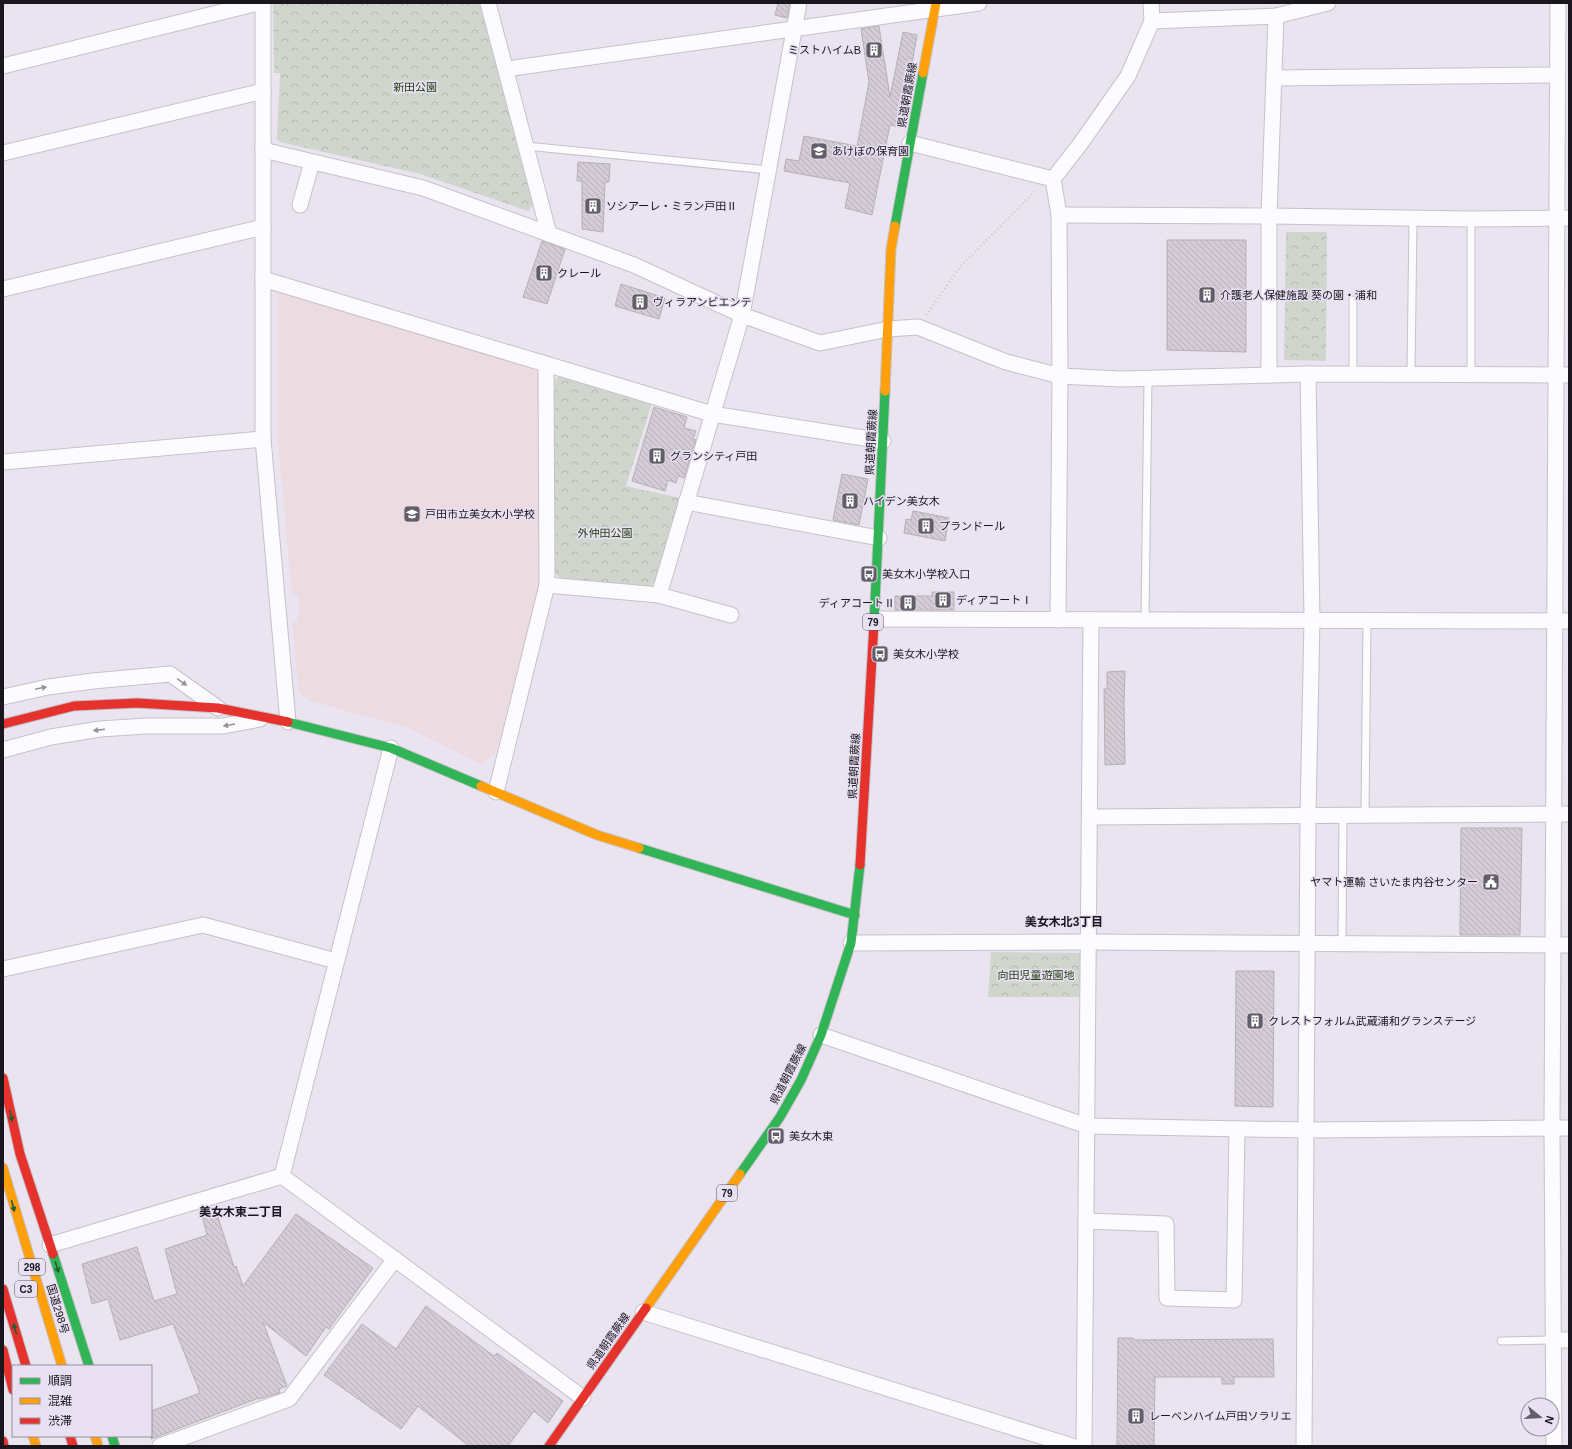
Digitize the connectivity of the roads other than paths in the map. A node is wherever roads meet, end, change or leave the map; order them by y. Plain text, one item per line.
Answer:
1 (258, 3) edge
2 (263, 3) edge
3 (488, 3) edge
4 (799, 3) edge
5 (979, 3) edge
6 (1151, 3) edge
7 (1328, 3) edge
8 (1558, 3) edge
9 (936, 6) edge
10 (1285, 10) edge
11 (1152, 20) junction
12 (794, 29) junction
13 (1563, 54) edge
14 (3, 66) edge
15 (506, 69) junction
16 (1557, 75) junction
17 (1274, 78) junction
18 (263, 90) junction
19 (910, 143) junction
20 (526, 146) junction
21 (263, 150) junction
22 (3, 153) edge
23 (312, 162) junction
24 (768, 170) junction
25 (1050, 179) junction
26 (300, 205) dead end
27 (1059, 215) junction
28 (1269, 216) junction
29 (1413, 218) junction
30 (1563, 218) edge
31 (1471, 219) junction
32 (263, 227) junction
33 (549, 234) junction
34 (263, 279) junction
35 (3, 289) edge
36 (1353, 300) dead end
37 (742, 315) junction
38 (888, 329) junction
39 (546, 364) junction
40 (1308, 374) junction
41 (1353, 374) junction
42 (1412, 374) junction
43 (1471, 374) junction
44 (1269, 375) junction
45 (1562, 375) edge
46 (1060, 376) junction
47 (1148, 378) junction
48 (712, 414) junction
49 (262, 439) junction
50 (883, 442) junction
51 (3, 462) edge
52 (686, 502) junction
53 (879, 538) junction
54 (546, 585) junction
55 (659, 595) junction
56 (731, 615) dead end
57 (874, 619) junction
58 (1058, 620) junction
59 (1091, 620) junction
60 (1145, 620) junction
61 (1312, 620) junction
62 (1367, 621) junction
63 (1562, 621) edge
64 (3, 696) edge
65 (218, 708) junction
66 (267, 718) junction
67 (288, 722) junction
68 (3, 724) edge
69 (391, 748) junction
70 (3, 750) edge
71 (496, 792) junction
72 (1554, 814) junction
73 (1569, 814) edge
74 (1343, 815) junction
75 (1365, 815) junction
76 (1308, 816) junction
77 (1090, 817) junction
78 (855, 915) junction
79 (1089, 942) junction
80 (851, 943) junction
81 (1307, 943) junction
82 (1342, 944) junction
83 (1553, 945) junction
84 (1569, 945) edge
85 (336, 961) junction
86 (3, 969) edge
87 (821, 1035) junction
88 (3, 1078) edge
89 (1087, 1126) junction
90 (1236, 1128) junction
91 (1552, 1128) junction
92 (1569, 1128) edge
93 (1306, 1130) junction
94 (3, 1168) edge
95 (282, 1176) junction
96 (1086, 1221) junction
97 (50, 1245) junction
98 (394, 1259) junction
99 (3, 1289) edge
100 (46, 1312) junction
101 (643, 1312) junction
102 (5, 1339) dead end
103 (1552, 1340) junction
104 (1569, 1340) edge
105 (1501, 1341) dead end
106 (3, 1350) edge
107 (13, 1365) edge
108 (26, 1365) edge
109 (62, 1365) edge
110 (69, 1365) edge
111 (89, 1365) edge
112 (12, 1386) edge
113 (583, 1398) junction
114 (3, 1441) edge
115 (4, 1446) edge
116 (160, 1446) edge
117 (549, 1446) edge
118 (1072, 1446) edge
119 (1084, 1446) edge
120 (1304, 1446) edge
121 (1554, 1446) edge

1 - 14 street
2 - 18 street
3 - 15 street
4 - 12 street
5 - 9 street
6 - 11 street
7 - 10 street
8 - 13 street
9 - 12 street
9 - 19 main road, 県道朝霞蕨線 / 79
10 - 11 street
10 - 17 street
11 - 25 street
12 - 15 street
12 - 24 street
13 - 16 street
15 - 20 street
16 - 17 street
16 - 30 street
17 - 28 street
18 - 21 street
18 - 22 street
19 - 25 street
19 - 38 main road, 県道朝霞蕨線 / 79
20 - 24 lane
20 - 33 street
21 - 23 street
21 - 32 street
23 - 26 street
23 - 33 street
24 - 37 street
25 - 27 street
27 - 28 street
27 - 46 street
28 - 29 street
28 - 44 street
29 - 31 street
29 - 42 lane
30 - 31 street
30 - 45 street
31 - 43 lane
32 - 34 street
32 - 35 street
33 - 37 street
34 - 39 street
34 - 49 street
36 - 41 lane
37 - 38 street
37 - 48 street
38 - 46 street
38 - 50 main road, 県道朝霞蕨線 / 79
39 - 48 street
39 - 54 street
40 - 41 street
40 - 44 street
40 - 61 street
41 - 42 street
42 - 43 street
43 - 45 street
44 - 47 street
45 - 63 street
46 - 47 street
46 - 58 street
47 - 60 lane
48 - 50 street
48 - 52 street
49 - 51 street
49 - 67 street
50 - 53 main road, 県道朝霞蕨線 / 79
52 - 53 street
52 - 55 street
53 - 57 main road, 県道朝霞蕨線 / 79
54 - 55 street
54 - 71 street
55 - 56 street
57 - 58 street
57 - 78 main road, 県道朝霞蕨線 / 79
58 - 59 street
59 - 60 street
59 - 77 street
60 - 61 street
61 - 62 street
61 - 76 street
62 - 63 street
62 - 75 lane
63 - 72 street
64 -> 65 street
65 - 66 main road
65 - 68 main road
66 - 67 main road
66 -> 70 street
67 - 69 main road
69 - 71 main road
69 - 85 street
71 - 78 main road
72 - 73 street
72 - 75 street
72 - 83 street
74 - 75 street
74 - 76 street
74 - 82 lane
76 - 77 street
76 - 81 street
77 - 79 street
78 - 80 main road, 県道朝霞蕨線 / 79
79 - 80 street
79 - 81 street
79 - 89 street
80 - 87 main road, 県道朝霞蕨線 / 79
81 - 82 street
81 - 93 street
82 - 83 street
83 - 84 street
83 - 91 street
85 - 86 street
85 - 95 street
87 - 89 street
87 - 101 main road, 県道朝霞蕨線 / 79
88 -> 97 main road
89 - 90 street
89 - 96 street
90 - 93 street
90 - 96 street
91 - 92 street
91 - 93 street
91 - 103 street
93 - 120 street
94 -> 100 main road, 国道298号 / 298
95 - 97 street
95 - 98 street
96 - 119 street
97 -> 111 main road
98 - 113 street
98 - 116 street
108 -> 99 main road, C3
100 - 109 main road, 国道298号 / 298
100 - 110 main road
101 - 113 main road, 県道朝霞蕨線 / 79
101 - 118 street
102 - 107 main road
103 - 104 street
103 - 105 lane
103 - 121 street
106 - 112 main road
113 - 117 main road, 県道朝霞蕨線 / 79
114 - 115 main road

